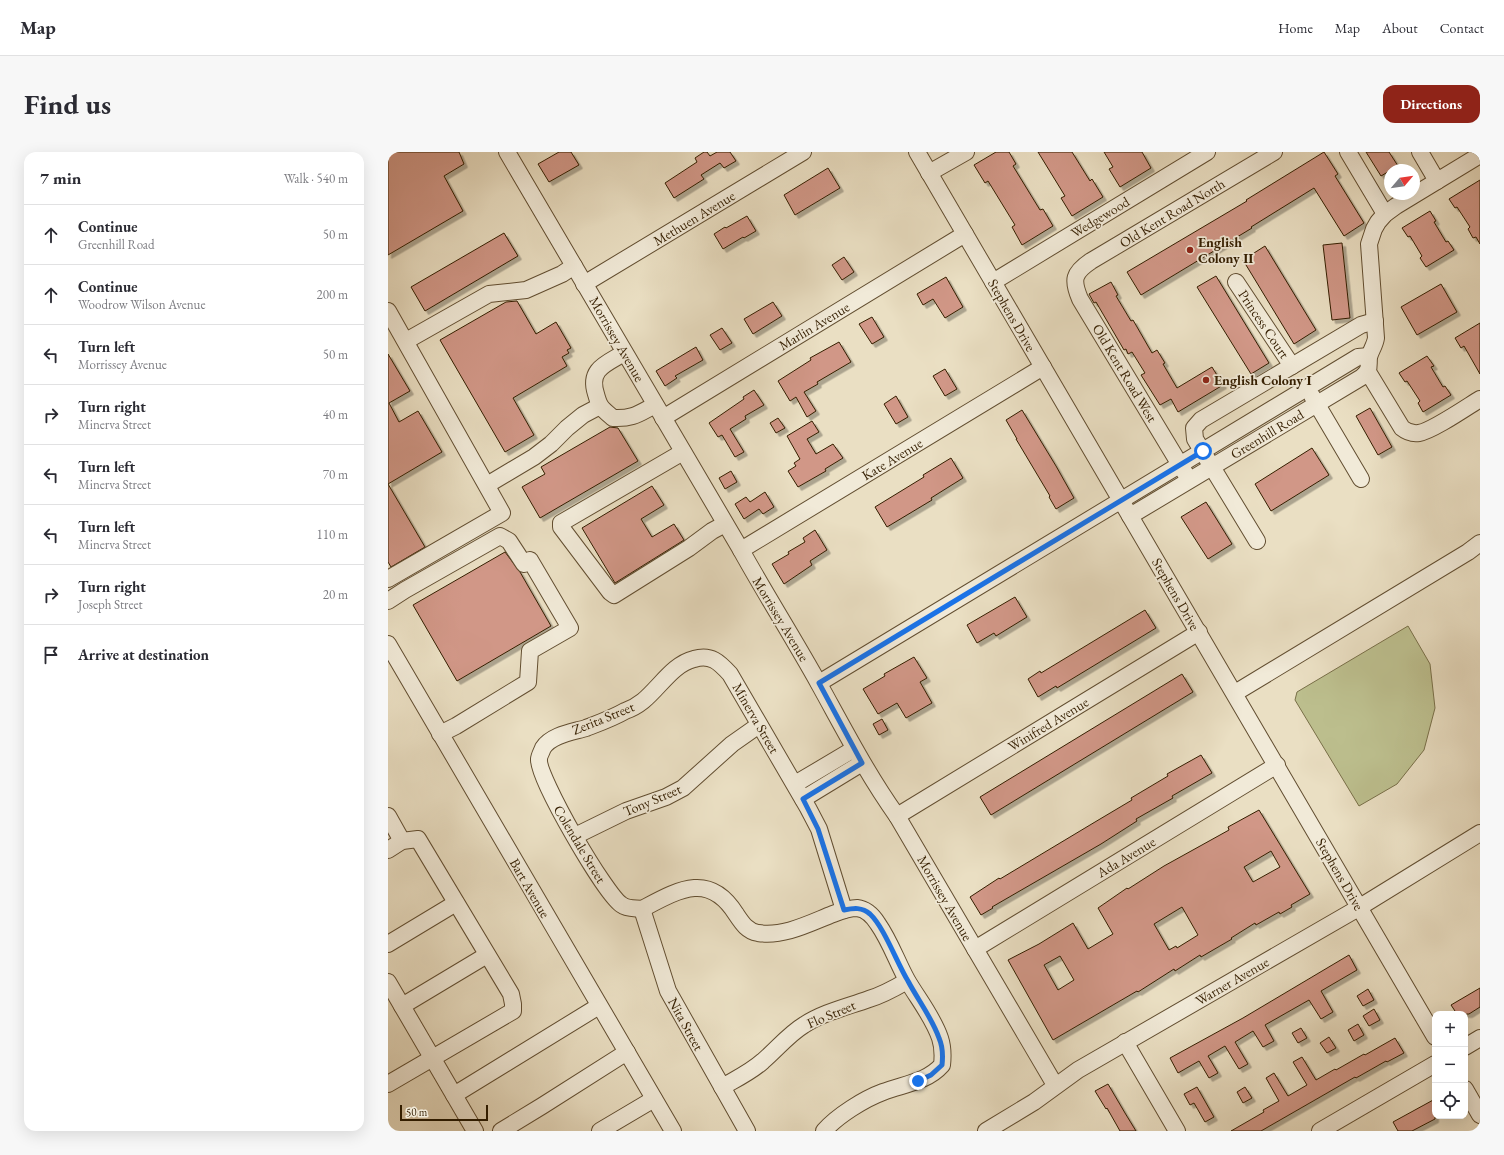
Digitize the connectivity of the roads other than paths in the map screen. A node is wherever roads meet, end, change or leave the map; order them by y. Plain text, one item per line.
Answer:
1 (507, 152) edge
2 (803, 152) edge
3 (917, 152) edge
4 (966, 152) edge
5 (1207, 152) edge
6 (1274, 152) edge
7 (1348, 152) edge
8 (1420, 152) edge
9 (1480, 155) edge
10 (930, 173) junction
11 (1437, 181) junction
12 (1385, 214) junction
13 (965, 234) junction
14 (574, 266) junction
15 (1075, 279) joint
16 (993, 282) junction
17 (1236, 282) dead end
18 (584, 284) junction
19 (388, 311) edge
20 (1375, 321) junction
21 (406, 341) junction
22 (624, 353) junction
23 (1370, 356) junction
24 (1292, 366) junction
25 (1043, 367) junction
26 (1368, 372) junction
27 (1306, 388) junction
28 (1480, 399) edge
29 (1317, 404) junction
30 (600, 406) junction
31 (659, 411) junction
32 (1203, 451) junction
33 (683, 452) junction
34 (1180, 465) junction
35 (1213, 467) junction
36 (1361, 479) dead end
37 (1190, 481) junction
38 (487, 485) junction
39 (1121, 500) junction
40 (1130, 516) junction
41 (725, 524) junction
42 (1257, 541) dead end
43 (1480, 543) edge
44 (741, 550) junction
45 (388, 579) edge
46 (388, 601) edge
47 (1199, 632) junction
48 (388, 644) edge
49 (711, 658) joint
50 (819, 683) junction
51 (1235, 693) junction
52 (759, 725) junction
53 (440, 734) junction
54 (858, 756) junction
55 (538, 759) joint
56 (1277, 765) junction
57 (795, 784) junction
58 (803, 799) junction
59 (388, 816) edge
60 (897, 816) junction
61 (1480, 834) edge
62 (575, 836) junction
63 (402, 841) junction
64 (388, 850) edge
65 (456, 903) junction
66 (1360, 907) junction
67 (642, 909) junction
68 (844, 910) junction
69 (388, 944) edge
70 (975, 949) junction
71 (487, 955) junction
72 (907, 981) junction
73 (388, 982) edge
74 (402, 1006) junction
75 (599, 1006) junction
76 (1432, 1032) edge
77 (1480, 1038) edge
78 (1125, 1042) junction
79 (1468, 1045) edge
80 (627, 1052) junction
81 (432, 1058) junction
82 (1432, 1066) edge
83 (388, 1084) edge
84 (1055, 1085) junction
85 (722, 1087) junction
86 (1468, 1094) edge
87 (454, 1095) junction
88 (654, 1099) junction
89 (1480, 1115) edge
90 (475, 1131) edge
91 (501, 1131) edge
92 (600, 1131) edge
93 (673, 1131) edge
94 (747, 1131) edge
95 (824, 1131) edge
96 (986, 1131) edge
97 (1177, 1131) edge
98 (1320, 1131) edge

1 - 14 street, Morrissey Avenue
2 - 18 street, Methuen Avenue
3 - 10 street, Stephens Drive
4 - 10 street
5 - 16 street, Wedgewood
6 - 15 street, Old Kent Road North
7 - 12 street
8 - 11 street
9 - 11 street
10 - 13 street, Stephens Drive
11 - 12 street
12 - 20 street
13 - 16 street, Stephens Drive
13 - 31 street, Marlin Avenue
14 - 18 street, Morrissey Avenue
14 - 21 street
15 - 34 street, Old Kent Road West
16 - 25 street, Stephens Drive
17 - 24 street, Princess Court
18 - 22 street, Morrissey Avenue
19 - 21 street
20 - 23 street
20 - 24 street
21 - 38 street
22 - 30 street
22 - 31 street, Morrissey Avenue
23 - 26 street
23 - 27 street, Greenhill Road
24 - 32 street
25 - 39 street, Stephens Drive
25 - 44 street, Kate Avenue
26 - 28 street
26 - 29 street, Greenhill Road
27 - 29 street
27 - 32 street, Greenhill Road
29 - 35 street, Greenhill Road
29 - 36 street
30 - 31 street, Marlin Avenue
30 - 38 street
31 - 33 street, Morrissey Avenue
32 - 34 street, Greenhill Road
32 - 35 street
33 - 41 street, Morrissey Avenue
33 - 41 street
34 - 37 street, Old Kent Road West
34 - 39 street, Greenhill Road
35 - 37 street, Greenhill Road
35 - 42 street
37 - 40 street, Greenhill Road
38 - 45 street
39 - 40 street, Stephens Drive
39 - 50 street, Greenhill Road
40 - 47 street, Stephens Drive
41 - 44 street, Morrissey Avenue
43 - 51 street
44 - 50 street, Morrissey Avenue
46 - 53 street
47 - 51 street, Stephens Drive
47 - 60 street, Winifred Avenue
48 - 53 street, Bart Avenue
49 - 52 street, Minerva Street
49 - 55 street, Zerita Street
50 - 54 street, Morrissey Avenue
51 - 56 street, Stephens Drive
52 - 57 street, Minerva Street
52 - 62 street, Tony Street
53 - 75 street, Bart Avenue
54 - 57 street
54 - 58 street
54 - 60 street, Morrissey Avenue
55 - 62 street, Colendale Street
56 - 66 street, Stephens Drive
56 - 70 street, Ada Avenue
57 - 58 street, Minerva Street
58 - 68 street, Minerva Street
59 - 63 street
60 - 70 street, Morrissey Avenue
61 - 66 street, Warner Avenue
62 - 67 street, Colendale Street
63 - 64 street
63 - 65 street
65 - 69 street
65 - 71 street
66 - 76 street, Stephens Drive
66 - 78 street, Warner Avenue
67 - 68 street
67 - 85 street, Nita Street
68 - 72 street
70 - 84 street, Morrissey Avenue
71 - 74 street
71 - 81 street
72 - 85 street, Flo Street
72 - 95 street
73 - 74 street
74 - 81 street
75 - 80 street, Bart Avenue
75 - 87 street
77 - 79 street
78 - 84 street, Warner Avenue
78 - 97 street
80 - 88 street, Bart Avenue
80 - 91 street
81 - 83 street
81 - 87 street
82 - 98 street
84 - 96 street, Warner Avenue
85 - 94 street, Nita Street
86 - 89 street
87 - 90 street
88 - 92 street
88 - 93 street, Bart Avenue

